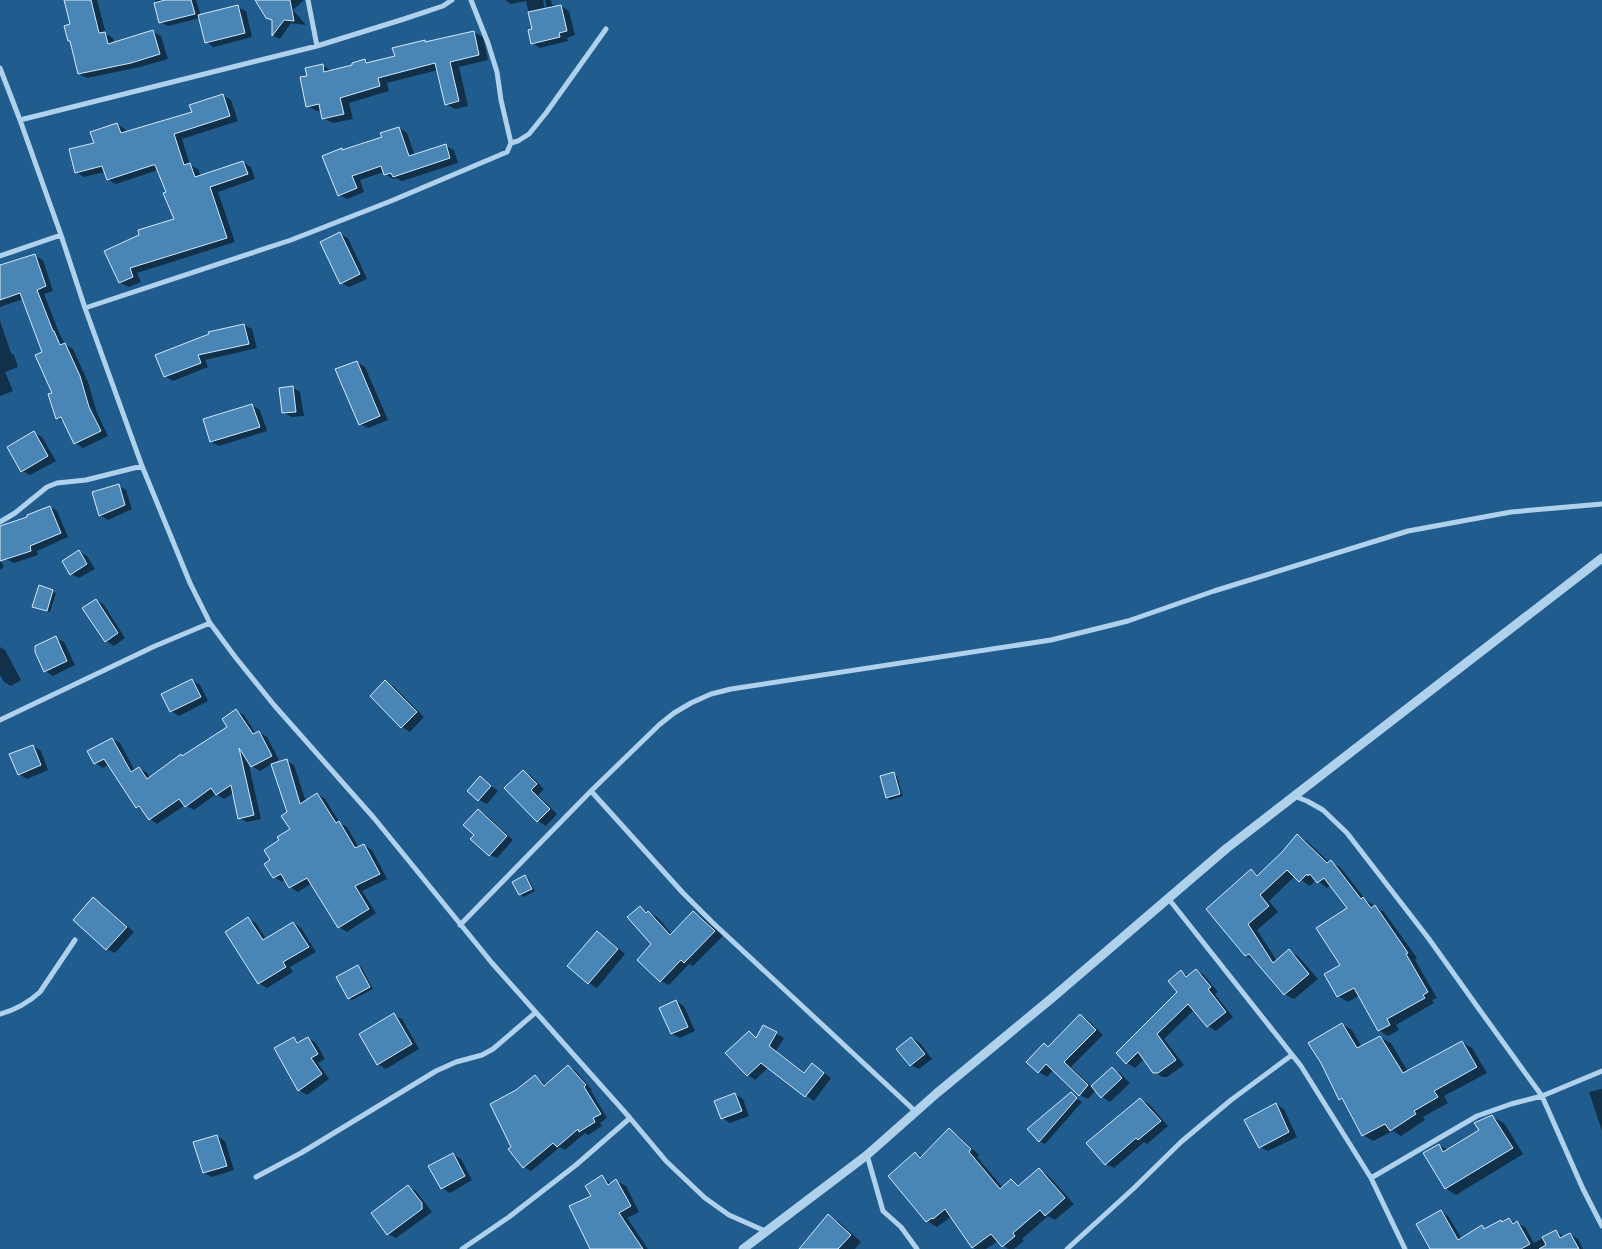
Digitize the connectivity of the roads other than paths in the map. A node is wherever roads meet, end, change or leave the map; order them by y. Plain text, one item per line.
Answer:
1 (308, 0) edge
2 (452, 0) edge
3 (471, 0) edge
4 (606, 29) dead end
5 (317, 46) junction
6 (0, 68) edge
7 (20, 120) junction
8 (511, 143) junction
9 (61, 235) junction
10 (0, 256) edge
11 (84, 308) junction
12 (142, 466) junction
13 (1602, 504) edge
14 (0, 522) edge
15 (1602, 558) edge
16 (210, 623) junction
17 (0, 720) edge
18 (591, 791) junction
19 (1294, 796) junction
20 (1168, 898) junction
21 (460, 925) junction
22 (75, 940) dead end
23 (535, 1013) junction
24 (0, 1014) edge
25 (1292, 1055) junction
26 (1602, 1071) edge
27 (1542, 1096) junction
28 (916, 1112) junction
29 (630, 1118) junction
30 (867, 1155) junction
31 (256, 1176) dead end
32 (1371, 1178) junction
33 (1602, 1226) edge
34 (765, 1231) junction
35 (462, 1249) edge
36 (744, 1249) edge
37 (917, 1249) edge
38 (1067, 1249) edge
39 (1405, 1249) edge

1 - 5 street
2 - 5 street
3 - 8 street
4 - 8 street
5 - 7 street
6 - 7 street
7 - 9 street
8 - 11 street
9 - 10 street
9 - 11 street
11 - 12 street
12 - 14 street
12 - 16 street
13 - 18 street
15 - 19 street
16 - 17 street
16 - 21 street
18 - 21 street
18 - 28 street
19 - 20 street
19 - 27 street
20 - 25 street
20 - 28 street
21 - 23 street
22 - 24 street
23 - 29 street
23 - 31 street
25 - 32 street
25 - 38 street
26 - 27 street
27 - 32 street
27 - 33 street
28 - 30 street
29 - 34 street
29 - 35 street
30 - 34 street
30 - 37 street
32 - 39 street
34 - 36 street

